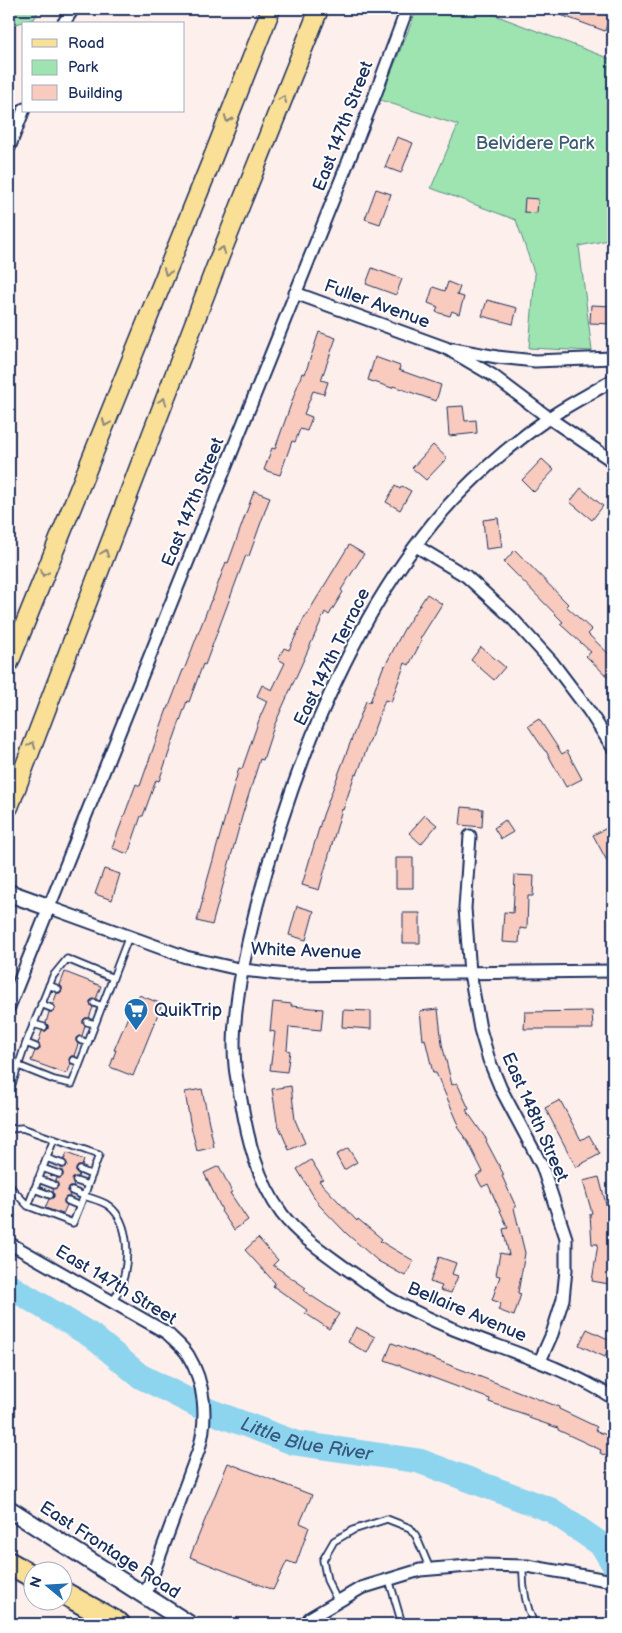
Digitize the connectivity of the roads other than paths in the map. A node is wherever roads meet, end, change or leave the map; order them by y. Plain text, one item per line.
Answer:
1 (73, 9) edge
2 (272, 9) edge
3 (319, 9) edge
4 (407, 9) edge
5 (64, 22) edge
6 (23, 112) edge
7 (9, 148) edge
8 (296, 294) junction
9 (446, 348) junction
10 (613, 358) edge
11 (613, 380) edge
12 (549, 418) junction
13 (613, 464) edge
14 (416, 546) junction
15 (9, 663) edge
16 (613, 748) edge
17 (9, 807) edge
18 (470, 836) dead end
19 (9, 893) edge
20 (48, 907) junction
21 (129, 936) junction
22 (243, 970) junction
23 (613, 971) edge
24 (470, 973) junction
25 (113, 978) junction
26 (49, 985) junction
27 (58, 989) dead end
28 (94, 1003) dead end
29 (41, 1004) junction
30 (102, 1006) junction
31 (9, 1007) edge
32 (51, 1008) dead end
33 (87, 1022) dead end
34 (34, 1024) junction
35 (95, 1024) junction
36 (44, 1027) dead end
37 (80, 1040) dead end
38 (26, 1043) junction
39 (88, 1043) junction
40 (36, 1047) dead end
41 (73, 1060) dead end
42 (9, 1062) edge
43 (80, 1063) junction
44 (19, 1066) junction
45 (9, 1093) edge
46 (9, 1129) edge
47 (54, 1139) junction
48 (46, 1158) junction
49 (63, 1164) dead end
50 (42, 1168) junction
51 (80, 1170) dead end
52 (59, 1174) dead end
53 (92, 1175) junction
54 (38, 1179) junction
55 (76, 1181) dead end
56 (9, 1184) edge
57 (54, 1185) dead end
58 (88, 1185) junction
59 (34, 1189) junction
60 (72, 1191) dead end
61 (50, 1195) dead end
62 (84, 1196) junction
63 (68, 1202) dead end
64 (28, 1206) junction
65 (80, 1206) junction
66 (9, 1243) edge
67 (113, 1302) junction
68 (540, 1361) junction
69 (613, 1398) edge
70 (9, 1508) edge
71 (9, 1562) edge
72 (523, 1566) junction
73 (430, 1569) junction
74 (22, 1570) edge
75 (389, 1580) junction
76 (613, 1581) edge
77 (145, 1596) junction
78 (72, 1598) edge
79 (338, 1602) junction
80 (119, 1624) edge
81 (189, 1624) edge
82 (305, 1624) edge
83 (402, 1624) edge
84 (534, 1624) edge

1 - 5 street
2 -> 15 main road
17 -> 3 main road
4 - 8 street, East 147th Street
6 - 7 street
8 - 9 street, Fuller Avenue
8 - 20 street, East 147th Street
9 - 10 street, Fuller Avenue
9 - 12 street, Fuller Avenue
11 - 12 street
12 - 13 street, Fuller Avenue
12 - 14 street, East 147th Terrace
14 - 16 street
14 - 22 street, East 147th Terrace
18 - 24 street, East 148th Street
19 - 20 street, White Avenue
20 - 21 street, White Avenue
20 - 31 street, East 147th Street
21 - 22 street, White Avenue
21 - 25 lane
22 - 24 street, White Avenue
22 - 68 street, Bellaire Avenue
23 - 24 street, White Avenue
24 - 68 street, East 148th Street
25 - 26 lane
25 - 30 lane
26 - 27 lane
26 - 29 lane
28 - 30 lane
29 - 32 lane
29 - 34 lane
30 - 35 lane
33 - 35 lane
34 - 36 lane
34 - 38 lane
35 - 39 lane
37 - 39 lane
38 - 40 lane
38 - 44 lane
39 - 43 lane
41 - 43 lane
42 - 44 lane
43 - 44 lane
44 - 45 lane
46 - 47 lane
47 - 48 lane
47 - 53 lane
48 - 49 lane
48 - 50 lane
50 - 52 lane
50 - 54 lane
51 - 53 lane
53 - 58 lane
54 - 57 lane
54 - 59 lane
55 - 58 lane
56 - 64 lane
58 - 62 lane
59 - 61 lane
59 - 64 lane
60 - 62 lane
62 - 65 lane
62 - 67 lane
63 - 65 lane
64 - 65 lane
66 - 67 street, East 147th Street
67 - 77 street, East 147th Street
68 - 69 street, Bellaire Avenue
70 - 77 street, East Frontage Road
71 - 74 highway
72 - 73 street
72 - 76 street
72 - 84 lane
73 - 75 street
73 - 79 lane
75 - 79 street
75 - 83 lane
77 - 81 street, East Frontage Road
78 - 80 highway
79 - 82 street

